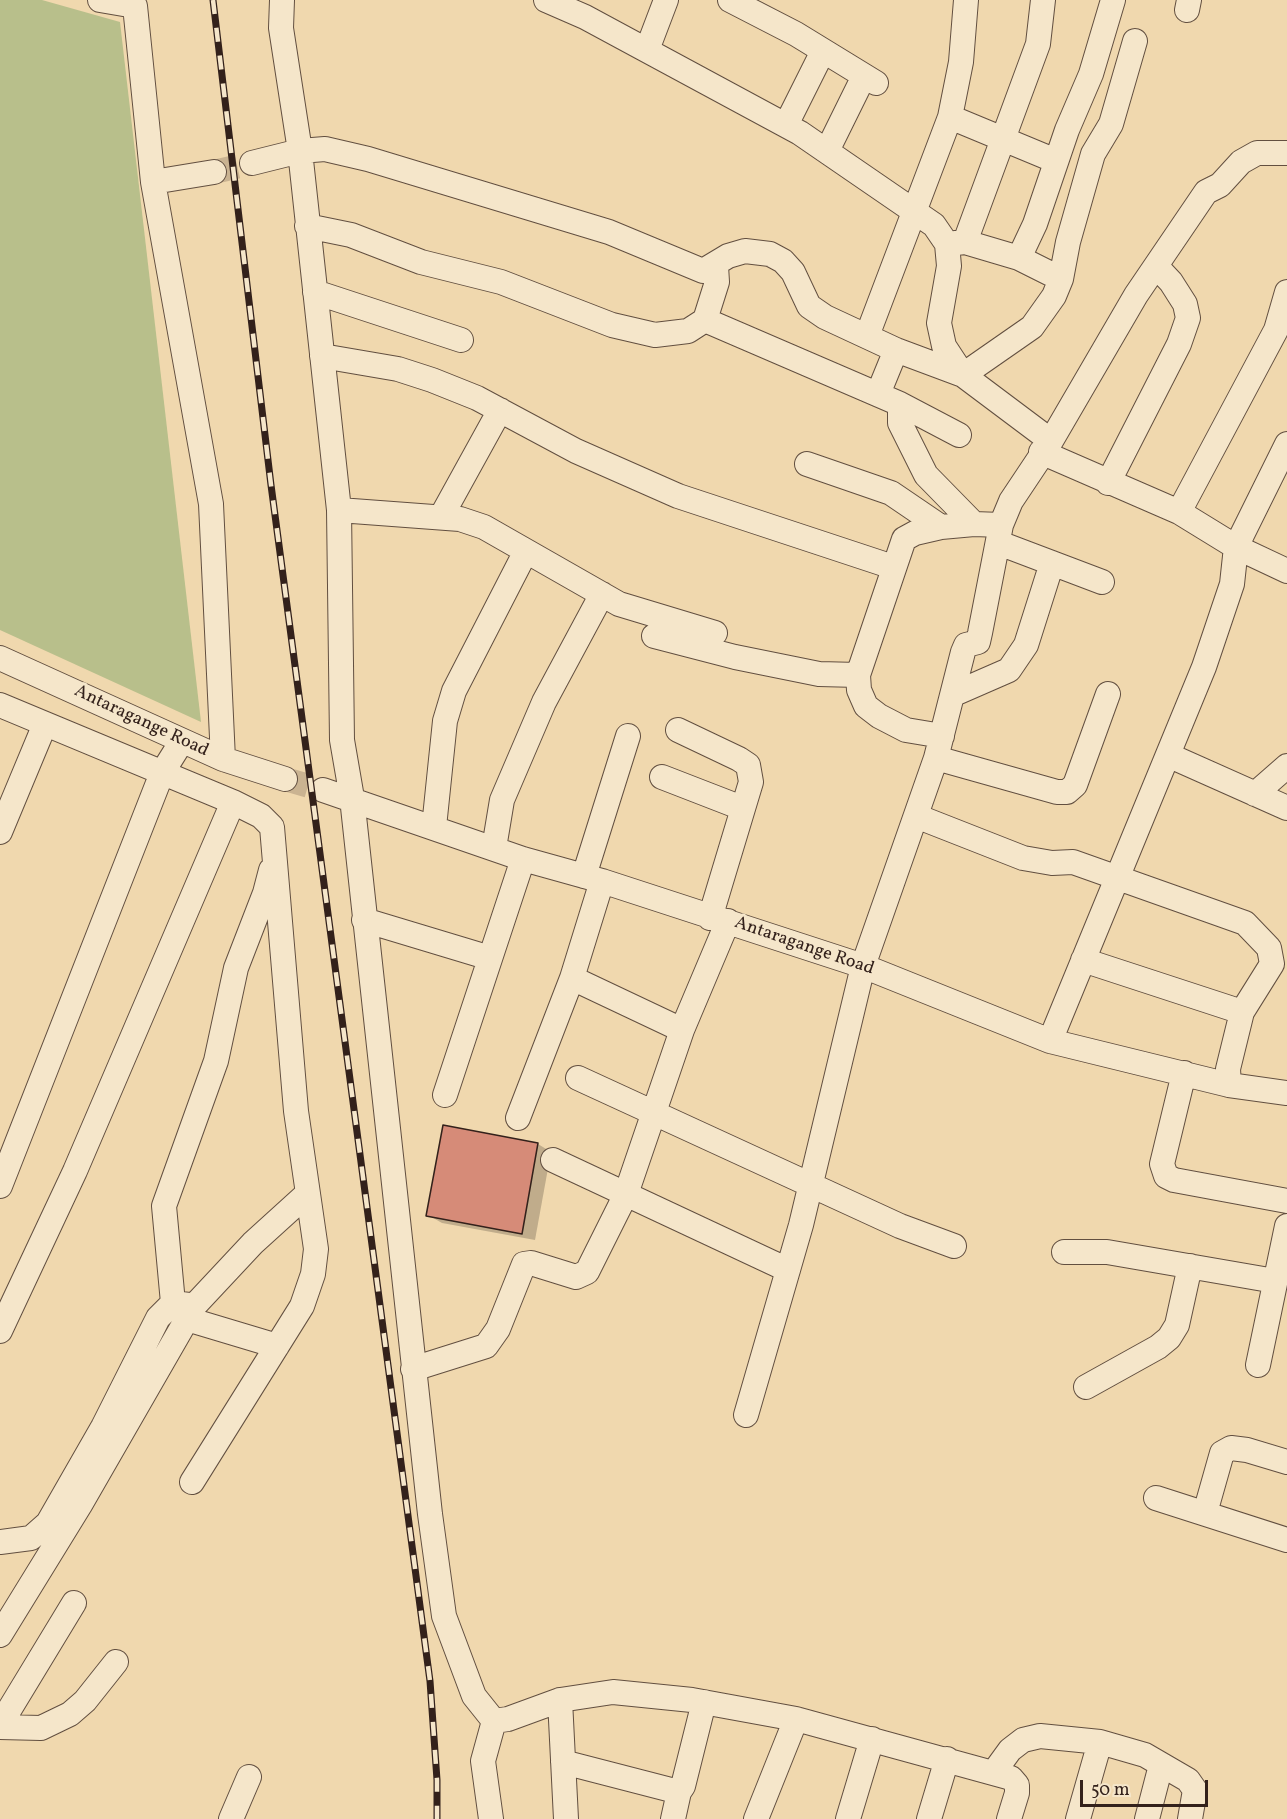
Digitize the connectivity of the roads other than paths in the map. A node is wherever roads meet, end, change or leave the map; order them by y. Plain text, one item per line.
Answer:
1 (100, 0) edge
2 (282, 0) edge
3 (546, 0) edge
4 (666, 0) edge
5 (730, 0) edge
6 (966, 0) edge
7 (1043, 0) edge
8 (1113, 0) edge
9 (135, 3) edge
10 (588, 9) edge
11 (1136, 41) dead end
12 (647, 50) junction
13 (823, 51) junction
14 (950, 117) junction
15 (786, 125) junction
16 (1002, 139) junction
17 (300, 151) junction
18 (827, 151) junction
19 (1287, 153) edge
20 (1056, 161) junction
21 (252, 163) tunnel mouth
22 (214, 172) tunnel mouth
23 (153, 182) junction
24 (915, 212) junction
25 (308, 226) junction
26 (956, 243) junction
27 (1019, 258) junction
28 (716, 266) junction
29 (1156, 266) junction
30 (1061, 279) junction
31 (315, 292) junction
32 (1287, 294) edge
33 (705, 320) junction
34 (867, 336) junction
35 (461, 340) dead end
36 (896, 350) junction
37 (322, 356) junction
38 (963, 375) junction
39 (889, 399) junction
40 (500, 410) junction
41 (959, 435) dead end
42 (1287, 444) edge
43 (1046, 446) junction
44 (807, 464) dead end
45 (1108, 483) junction
46 (339, 510) junction
47 (1179, 512) junction
48 (441, 517) junction
49 (974, 524) junction
50 (941, 527) junction
51 (1000, 534) junction
52 (1236, 547) junction
53 (526, 551) junction
54 (1052, 563) junction
55 (893, 567) junction
56 (1287, 570) edge
57 (1102, 582) dead end
58 (602, 594) junction
59 (715, 633) dead end
60 (654, 636) dead end
61 (0, 658) edge
62 (858, 675) junction
63 (954, 694) junction
64 (1108, 694) dead end
65 (0, 705) edge
66 (45, 724) junction
67 (678, 730) dead end
68 (627, 736) dead end
69 (182, 741) junction
70 (939, 747) junction
71 (1168, 755) junction
72 (223, 759) junction
73 (1287, 766) edge
74 (162, 773) junction
75 (662, 777) dead end
76 (285, 780) tunnel mouth
77 (323, 790) tunnel mouth
78 (1255, 794) junction
79 (352, 798) junction
80 (233, 801) junction
81 (742, 808) junction
82 (1287, 808) edge
83 (916, 816) junction
84 (434, 827) junction
85 (0, 832) edge
86 (494, 848) junction
87 (274, 853) junction
88 (523, 859) junction
89 (593, 879) junction
90 (1116, 879) junction
91 (364, 920) junction
92 (719, 920) junction
93 (490, 958) junction
94 (1083, 960) junction
95 (1280, 965) edge
96 (863, 966) junction
97 (572, 978) junction
98 (1242, 1012) junction
99 (682, 1030) junction
100 (1050, 1041) junction
101 (1184, 1073) junction
102 (578, 1078) dead end
103 (1229, 1085) junction
104 (1287, 1093) edge
105 (445, 1095) dead end
106 (655, 1113) junction
107 (518, 1118) dead end
108 (553, 1160) dead end
109 (811, 1184) junction
110 (0, 1186) edge
111 (308, 1194) junction
112 (626, 1194) junction
113 (1287, 1201) edge
114 (1287, 1226) edge
115 (954, 1246) dead end
116 (1064, 1252) dead end
117 (1190, 1266) junction
118 (788, 1270) junction
119 (1275, 1281) junction
120 (185, 1309) junction
121 (0, 1331) edge
122 (277, 1346) junction
123 (1258, 1365) dead end
124 (413, 1369) junction
125 (1086, 1387) dead end
126 (746, 1415) dead end
127 (1287, 1462) edge
128 (192, 1482) dead end
129 (1156, 1498) dead end
130 (1205, 1513) junction
131 (1287, 1539) edge
132 (0, 1542) edge
133 (74, 1603) dead end
134 (0, 1635) edge
135 (116, 1662) dead end
136 (560, 1700) junction
137 (704, 1702) junction
138 (796, 1719) junction
139 (494, 1721) junction
140 (0, 1726) edge
141 (872, 1739) junction
142 (1101, 1742) junction
143 (947, 1759) junction
144 (563, 1762) junction
145 (1161, 1765) junction
146 (994, 1772) junction
147 (249, 1777) dead end
148 (679, 1792) junction
149 (231, 1819) edge
150 (491, 1819) edge
151 (566, 1819) edge
152 (673, 1819) edge
153 (756, 1819) edge
154 (848, 1819) edge
155 (929, 1819) edge
156 (1009, 1819) edge
157 (1078, 1819) edge
158 (1147, 1819) edge
159 (1190, 1819) edge

1 - 9 street
2 - 17 street
3 - 10 street
4 - 12 street
5 - 13 street
6 - 14 street
7 - 16 street
8 - 20 street
9 - 23 street
10 - 12 street
11 - 30 street
12 - 15 street
13 - 15 street
13 - 18 street
14 - 16 street
14 - 24 street
15 - 18 street
16 - 20 street
16 - 26 street
17 - 21 street
17 - 25 street
17 - 28 street
18 - 24 street
19 - 29 street
20 - 27 street
22 - 23 street
23 - 72 street
24 - 26 street
24 - 34 street
25 - 31 street
25 - 33 street
26 - 27 street
26 - 38 street
27 - 30 street
28 - 33 street
28 - 34 street
29 - 43 street
29 - 45 street
30 - 38 street
31 - 35 street
31 - 37 street
32 - 47 street
33 - 39 street
34 - 36 street
36 - 38 street
36 - 39 street
37 - 40 street
37 - 46 street
38 - 43 street
39 - 41 street
39 - 49 street
40 - 48 street
40 - 55 street
42 - 52 street
43 - 45 street
43 - 51 street
44 - 50 street
45 - 47 street
46 - 48 street
46 - 79 street
47 - 52 street
48 - 53 street
49 - 50 street
49 - 51 street
50 - 55 street
51 - 54 street
51 - 63 street
52 - 56 street
52 - 71 street
53 - 58 street
53 - 84 street
54 - 57 street
54 - 63 street
55 - 62 street
58 - 59 street
58 - 86 street
60 - 62 street
61 - 69 street, Antaragange Road
62 - 70 street
63 - 70 street
64 - 70 street
65 - 66 street
66 - 74 street
66 - 85 street
67 - 81 street
68 - 89 street
69 - 72 street, Antaragange Road
69 - 74 street
70 - 83 street
71 - 78 street
71 - 90 street
72 - 76 street, Antaragange Road
73 - 78 street
74 - 80 street
74 - 110 street
75 - 81 street
77 - 79 street, Antaragange Road
78 - 82 street
79 - 84 street, Antaragange Road
79 - 91 street
80 - 87 street
80 - 121 street
81 - 92 street
83 - 90 street
83 - 96 street
84 - 86 street, Antaragange Road
86 - 88 street, Antaragange Road
87 - 111 street
87 - 120 street
88 - 89 street, Antaragange Road
88 - 93 street
89 - 92 street, Antaragange Road
89 - 97 street
90 - 94 street
90 - 95 street
91 - 93 street
91 - 124 street
92 - 96 street, Antaragange Road
92 - 99 street
93 - 105 street
94 - 98 street
94 - 100 street
95 - 98 street
96 - 100 street, Antaragange Road
96 - 109 street
97 - 99 street
97 - 107 street
98 - 103 street
99 - 106 street
100 - 101 street, Antaragange Road
101 - 103 street, Antaragange Road
101 - 113 street
102 - 106 street
103 - 104 street, Antaragange Road
106 - 109 street
106 - 112 street
108 - 112 street
109 - 115 street
109 - 118 street
111 - 120 street
111 - 122 street
112 - 118 street
112 - 124 street
114 - 119 street
116 - 117 street
117 - 119 street
117 - 125 street
118 - 126 street
119 - 123 street
120 - 122 street
120 - 132 street
120 - 134 street
122 - 128 street
124 - 139 street
127 - 130 street
129 - 130 street
130 - 131 street
133 - 140 street
135 - 140 street
136 - 137 street
136 - 139 street
136 - 144 street
137 - 138 street
137 - 148 street
138 - 141 street
138 - 153 street
139 - 150 street
141 - 143 street
141 - 154 street
142 - 145 street
142 - 146 street
142 - 157 street
143 - 146 street
143 - 155 street
144 - 148 street
144 - 151 street
145 - 158 street
145 - 159 street
146 - 156 street
147 - 149 street
148 - 152 street

